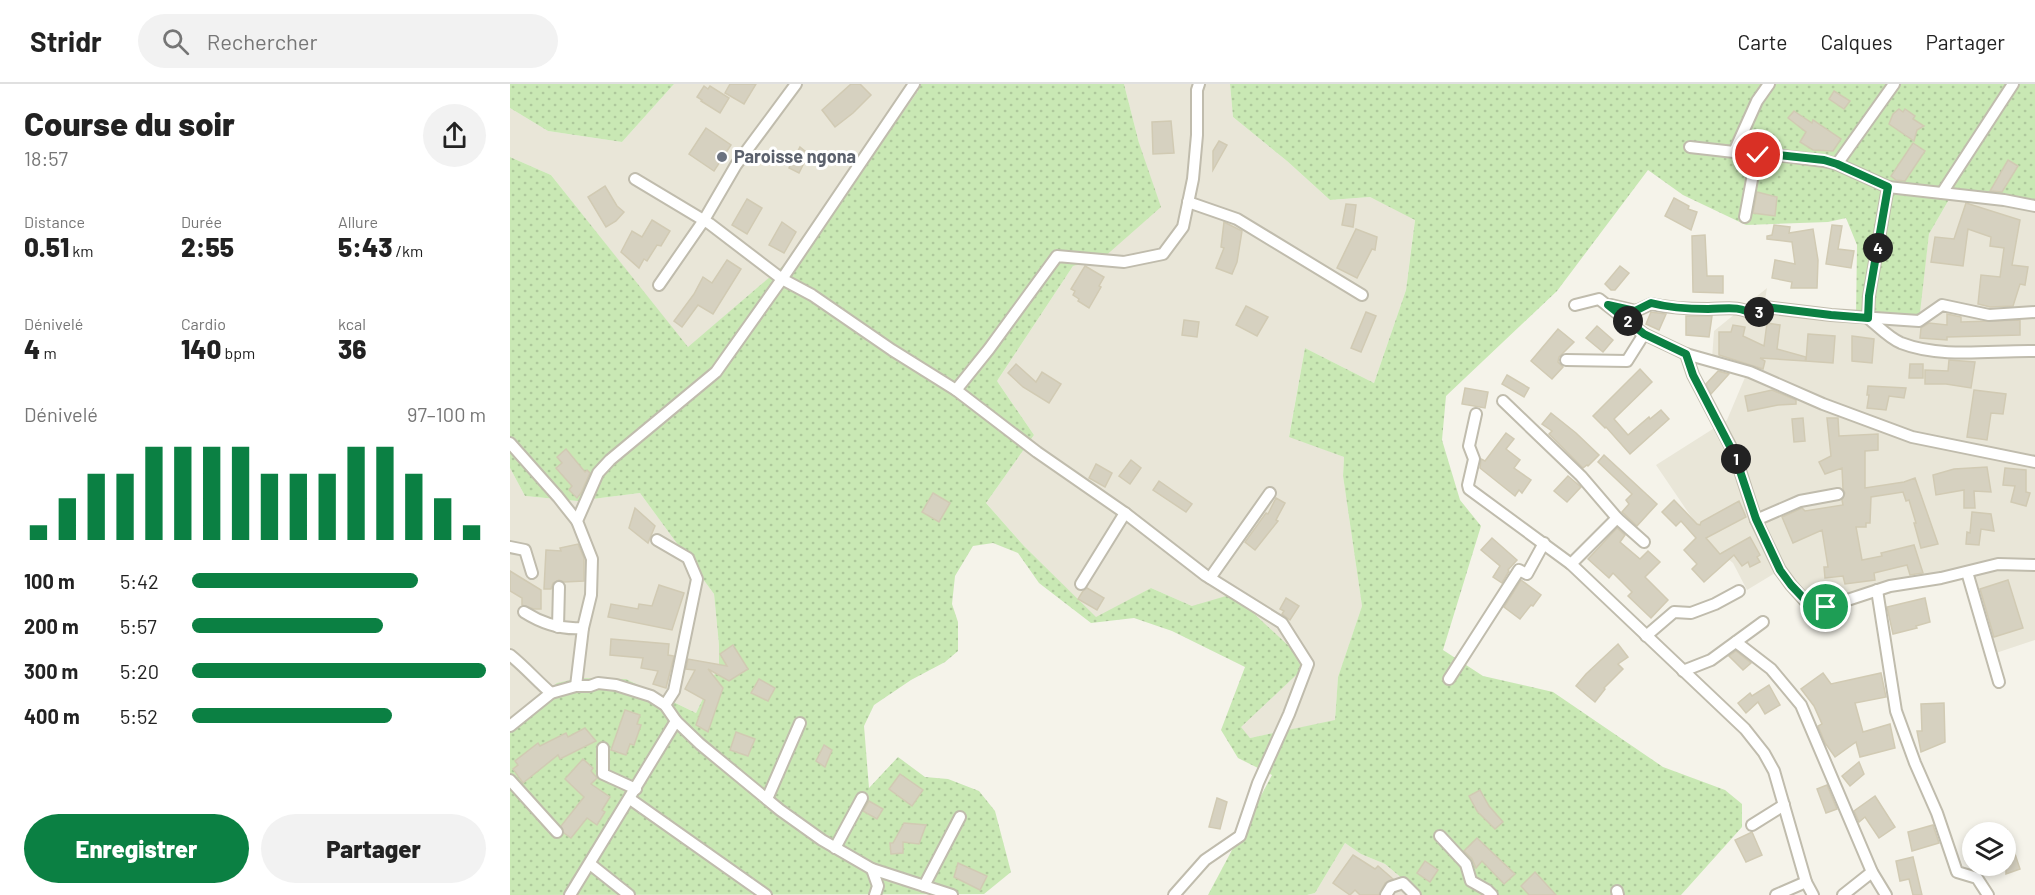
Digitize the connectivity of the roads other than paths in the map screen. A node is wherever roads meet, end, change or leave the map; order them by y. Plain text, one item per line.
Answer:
1 (796, 84) edge
2 (914, 84) edge
3 (1199, 84) edge
4 (1769, 84) edge
5 (1894, 84) edge
6 (2013, 84) edge
7 (1690, 147) dead end
8 (1734, 152) junction
9 (1758, 155) junction
10 (1837, 164) junction
11 (635, 179) dead end
12 (1888, 187) junction
13 (1942, 193) junction
14 (1188, 202) junction
15 (2035, 206) edge
16 (1745, 217) dead end
17 (704, 220) junction
18 (782, 279) junction
19 (659, 285) dead end
20 (1362, 295) dead end
21 (1575, 305) dead end
22 (1608, 305) junction
23 (2035, 312) edge
24 (1868, 318) junction
25 (1644, 334) junction
26 (2035, 351) edge
27 (1686, 354) junction
28 (1566, 360) dead end
29 (956, 390) junction
30 (1503, 401) dead end
31 (1476, 414) dead end
32 (510, 443) edge
33 (2035, 462) edge
34 (1270, 493) dead end
35 (1838, 494) dead end
36 (1125, 513) junction
37 (1617, 518) junction
38 (1756, 519) junction
39 (577, 521) junction
40 (657, 540) dead end
41 (1644, 542) dead end
42 (1544, 543) junction
43 (510, 547) edge
44 (1571, 564) junction
45 (2035, 565) edge
46 (1967, 572) junction
47 (532, 573) dead end
48 (1210, 578) junction
49 (1081, 584) dead end
50 (559, 587) dead end
51 (1877, 590) junction
52 (1739, 591) dead end
53 (525, 612) dead end
54 (1763, 622) dead end
55 (558, 627) junction
56 (583, 628) junction
57 (1646, 636) junction
58 (1736, 642) junction
59 (510, 655) edge
60 (1683, 671) junction
61 (1449, 679) dead end
62 (1999, 682) dead end
63 (576, 686) junction
64 (552, 693) junction
65 (665, 705) junction
66 (676, 721) junction
67 (800, 723) dead end
68 (510, 726) edge
69 (603, 748) dead end
70 (510, 780) edge
71 (636, 789) junction
72 (862, 798) dead end
73 (630, 799) junction
74 (767, 799) junction
75 (1784, 805) junction
76 (960, 816) dead end
77 (1752, 825) dead end
78 (557, 832) dead end
79 (1440, 836) dead end
80 (835, 848) junction
81 (590, 864) junction
82 (872, 868) junction
83 (1872, 872) junction
84 (1806, 882) junction
85 (924, 885) junction
86 (570, 895) edge
87 (629, 895) edge
88 (766, 895) edge
89 (875, 895) edge
90 (952, 895) edge
91 (1174, 895) edge
92 (1386, 895) edge
93 (1415, 895) edge
94 (1492, 895) edge
95 (1776, 895) edge
96 (1813, 895) edge
97 (1843, 895) edge
98 (1886, 895) edge
99 (1988, 895) edge

1 - 17 street
2 - 18 street
3 - 14 street
4 - 8 street
5 - 10 street
6 - 13 street
7 - 8 street
8 - 9 street
9 - 10 street
9 - 16 street
10 - 12 street
11 - 17 street
12 - 13 street
12 - 24 street
13 - 15 street
14 - 20 street
14 - 29 street
17 - 18 street
17 - 19 street
18 - 29 street
18 - 39 street
21 - 22 street
22 - 24 street
22 - 25 street
23 - 24 street
24 - 26 street
25 - 27 street
25 - 28 street
27 - 33 street
27 - 38 street
29 - 36 street
30 - 37 street
31 - 42 street
32 - 39 street
34 - 48 street
35 - 38 street
36 - 48 street
36 - 49 street
37 - 41 street
37 - 44 street
38 - 51 street
39 - 56 street
40 - 65 street
42 - 44 street
42 - 61 street
43 - 47 street
44 - 57 street
45 - 46 street
46 - 51 street
46 - 62 street
48 - 91 street
50 - 55 street
51 - 99 street
52 - 57 street
53 - 55 street
54 - 58 street
55 - 56 street
56 - 63 street
57 - 60 street
58 - 60 street
58 - 83 street
59 - 64 street
60 - 75 street
63 - 64 street
63 - 65 street
64 - 68 street
65 - 66 street
66 - 71 street
66 - 74 street
67 - 74 street
69 - 71 street
70 - 78 street
71 - 73 street
72 - 80 street
73 - 81 street
73 - 88 street
74 - 80 street
75 - 77 street
75 - 84 street
76 - 85 street
79 - 94 street
80 - 82 street
81 - 86 street
81 - 87 street
82 - 85 street
82 - 89 street
83 - 97 street
83 - 98 street
84 - 95 street
84 - 96 street
85 - 90 street
92 - 93 street

